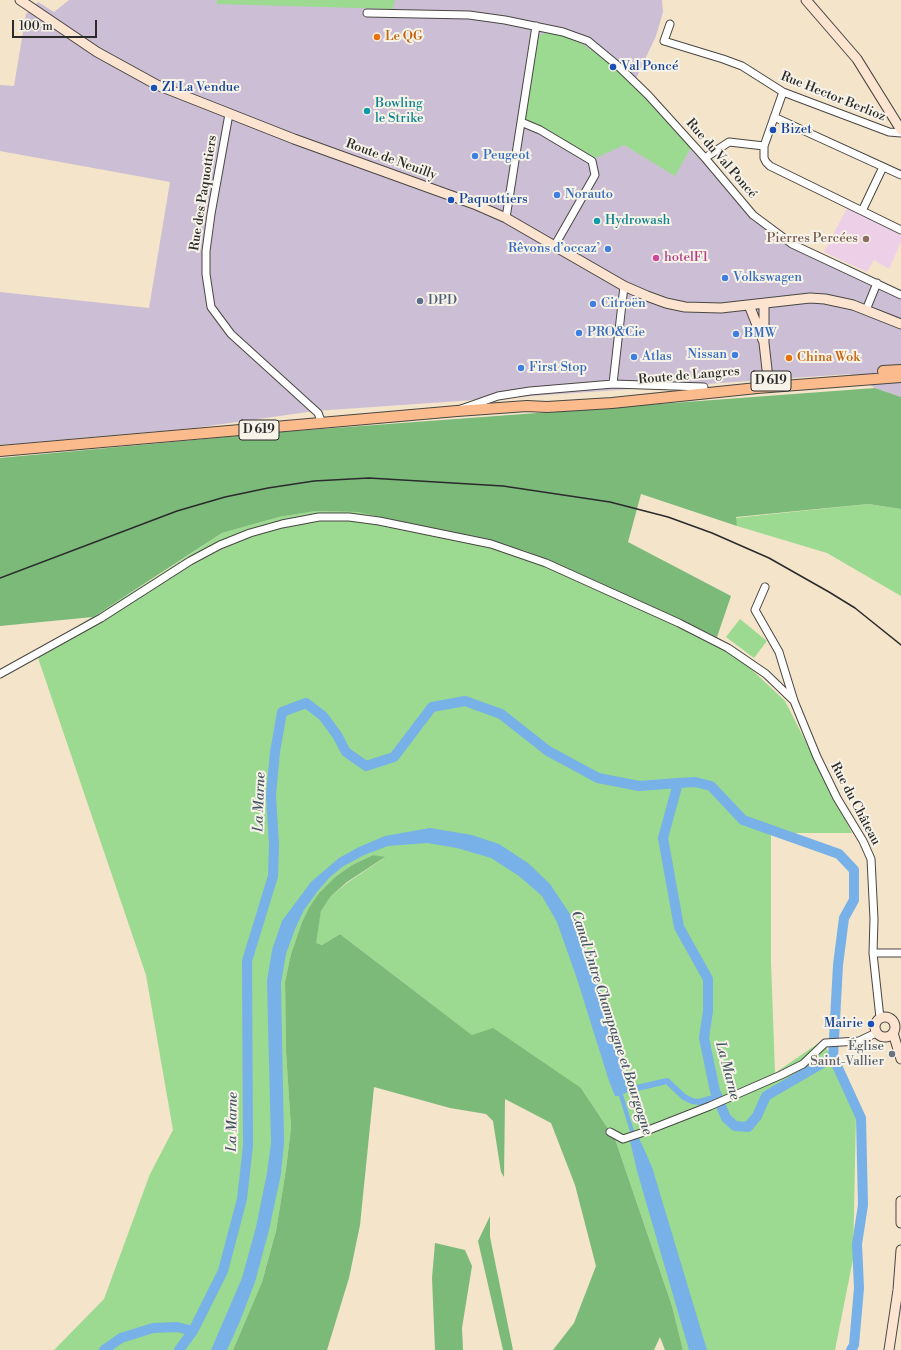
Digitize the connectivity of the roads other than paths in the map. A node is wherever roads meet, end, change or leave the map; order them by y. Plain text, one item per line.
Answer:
1 (15, 0) edge
2 (20, 0) edge
3 (806, 0) edge
4 (27, 6) junction
5 (367, 13) dead end
6 (670, 24) dead end
7 (536, 26) junction
8 (783, 92) junction
9 (229, 114) junction
10 (774, 117) junction
11 (521, 122) junction
12 (901, 130) edge
13 (764, 146) junction
14 (705, 158) junction
15 (883, 167) junction
16 (901, 175) edge
17 (862, 211) junction
18 (506, 218) junction
19 (901, 230) edge
20 (555, 245) junction
21 (877, 283) junction
22 (624, 286) junction
23 (901, 295) edge
24 (764, 304) junction
25 (749, 305) junction
26 (866, 310) junction
27 (901, 324) edge
28 (764, 343) junction
29 (901, 370) edge
30 (901, 377) edge
31 (613, 384) junction
32 (769, 384) junction
33 (704, 387) junction
34 (527, 406) junction
35 (457, 411) junction
36 (322, 423) junction
37 (0, 451) edge
38 (765, 587) dead end
39 (0, 674) edge
40 (794, 702) junction
41 (873, 952) junction
42 (901, 953) edge
43 (880, 1018) junction
44 (897, 1020) edge
45 (876, 1033) junction
46 (893, 1033) junction
47 (901, 1059) edge
48 (610, 1132) dead end
49 (901, 1201) edge
50 (901, 1223) edge
51 (901, 1250) edge
52 (889, 1350) edge

1 - 4 main road
2 - 4 main road, Route de Neuilly
3 - 12 main road
4 - 9 main road, Route de Neuilly
5 - 7 street, Rue du Val Poncé
6 - 8 street, Rue Hector Berlioz
7 - 11 street
7 - 14 street, Rue du Val Poncé
8 - 10 street
8 - 12 street, Rue Hector Berlioz
9 - 18 main road, Route de Neuilly
9 - 36 street, Rue des Paquottiers
10 - 13 street
10 - 15 street
11 - 18 street
11 - 20 street
13 - 14 street
13 - 17 street
14 - 21 street, Rue du Val Poncé
15 - 16 street
15 - 17 street
17 - 19 street
18 - 20 main road, Route de Neuilly
20 - 22 main road, Route de Neuilly
21 - 23 street, Rue du Val Poncé
21 - 26 street
22 - 25 main road, Route de Neuilly
22 - 31 street
24 - 25 main road, Route de Neuilly
24 - 26 main road, Route de Neuilly
24 - 28 main road
25 - 28 main road
26 - 27 main road, Route de Neuilly
28 - 32 main road
29 - 32 main road, Route de Langres / D 619
30 - 32 main road, D 619
31 - 33 street
31 - 35 street
32 - 33 main road, Route de Langres / D 619
32 - 34 main road, D 619
33 - 34 main road, Route de Langres / D 619
34 - 35 main road, D 619
35 - 36 main road, D 619
36 - 37 main road, D 619
38 - 40 street
39 - 40 street
40 - 41 street, Rue du Château
41 - 42 street
41 - 43 street, Rue du Château
43 - 44 main road
43 - 45 main road
44 - 46 main road
45 - 46 main road
45 - 48 street
46 - 47 main road
49 - 50 main road
51 - 52 main road

